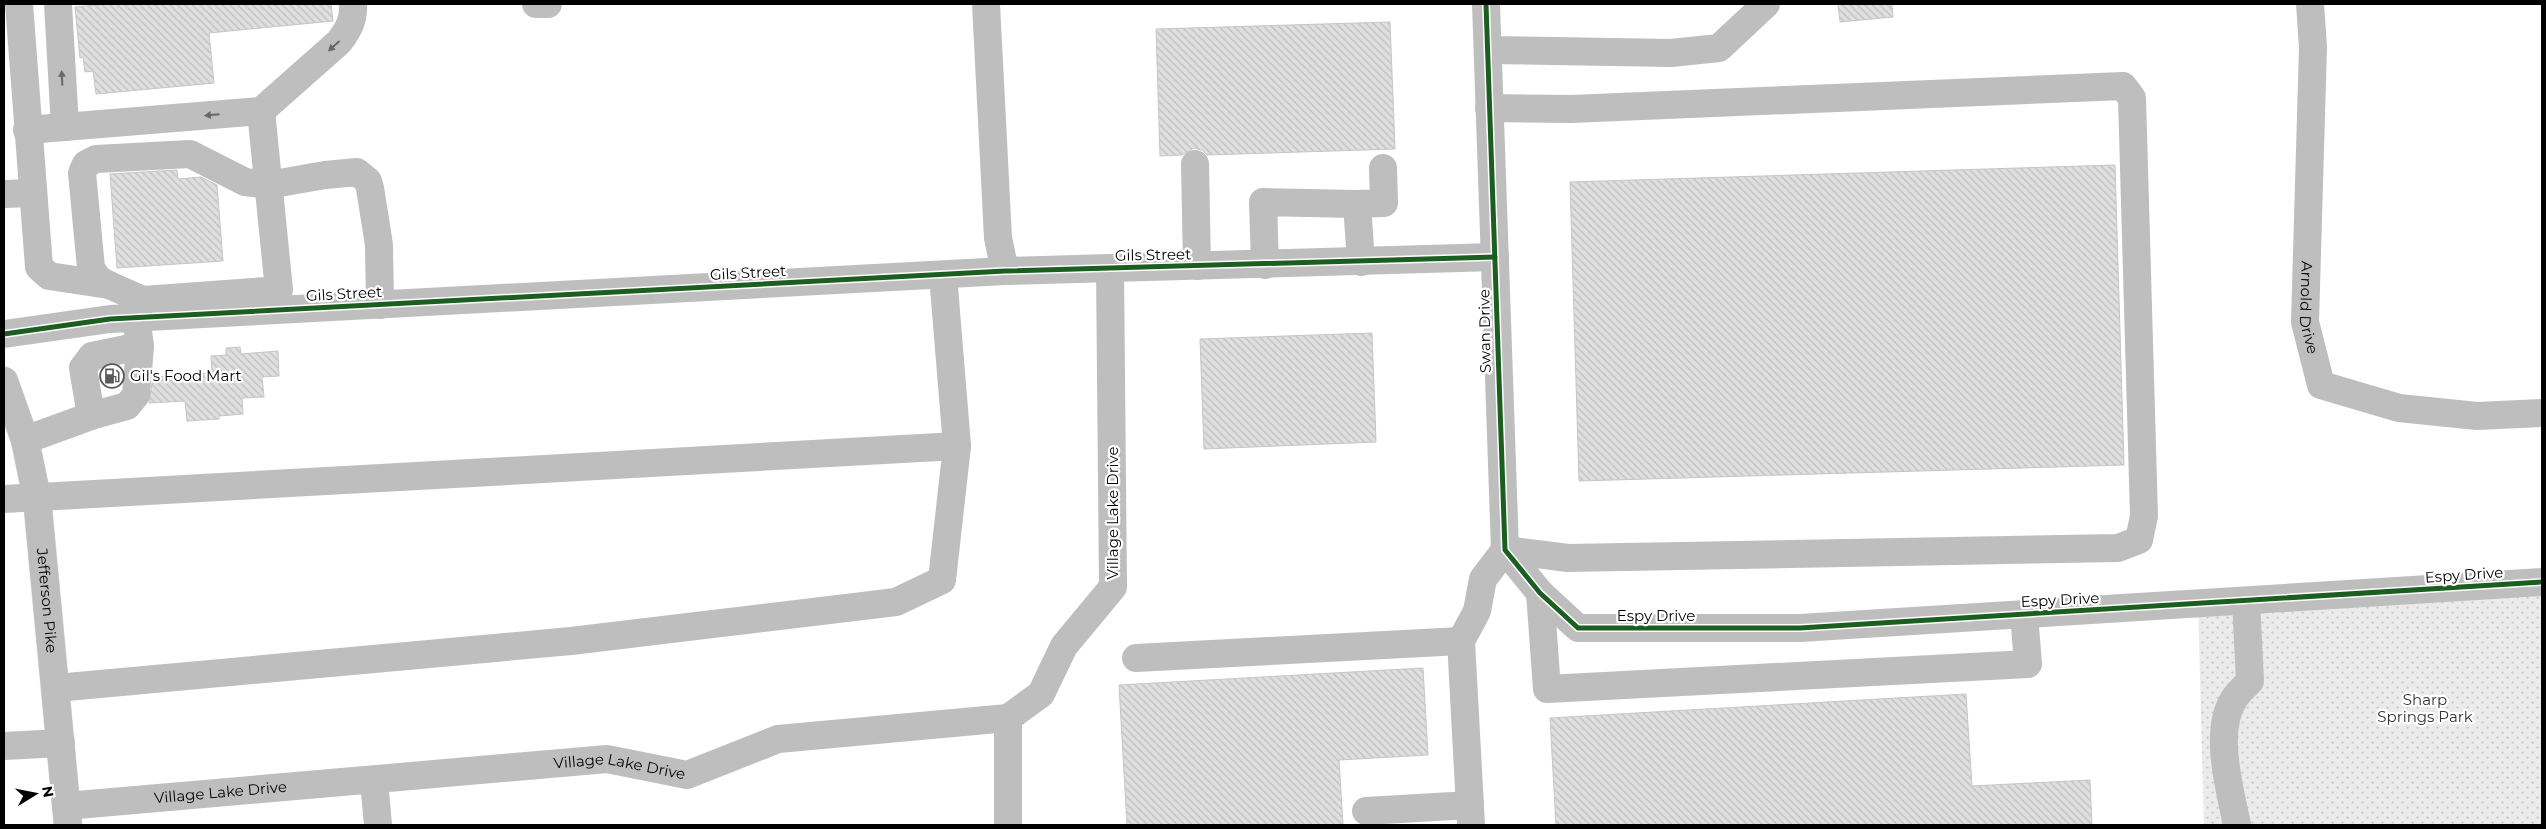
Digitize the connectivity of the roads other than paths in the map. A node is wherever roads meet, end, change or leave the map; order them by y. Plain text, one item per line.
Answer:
1 (19, 4) edge
2 (58, 4) edge
3 (353, 4) edge
4 (536, 4) edge
5 (548, 4) edge
6 (986, 4) edge
7 (1486, 4) edge
8 (1766, 4) edge
9 (2310, 4) edge
10 (13, 49) edge
11 (1488, 50) junction
12 (1489, 108) junction
13 (261, 111) junction
14 (65, 127) junction
15 (27, 130) junction
16 (1196, 164) dead end
17 (1383, 168) dead end
18 (268, 185) junction
19 (33, 193) junction
20 (4, 194) edge
21 (1357, 204) junction
22 (1495, 257) junction
23 (1361, 262) junction
24 (1265, 265) junction
25 (1197, 266) junction
26 (1110, 268) junction
27 (1005, 271) junction
28 (943, 274) junction
29 (109, 285) junction
30 (279, 300) junction
31 (380, 305) junction
32 (123, 318) junction
33 (4, 334) edge
34 (140, 346) junction
35 (4, 381) edge
36 (2542, 413) edge
37 (90, 416) junction
38 (25, 440) junction
39 (958, 446) junction
40 (36, 498) junction
41 (4, 499) edge
42 (1505, 550) junction
43 (2542, 582) edge
44 (1540, 593) junction
45 (2246, 601) junction
46 (2024, 614) junction
47 (1461, 641) junction
48 (1136, 658) dead end
49 (56, 688) junction
50 (1008, 718) junction
51 (61, 743) junction
52 (4, 746) edge
53 (374, 781) junction
54 (1366, 811) dead end
55 (1471, 815) edge
56 (67, 816) edge
57 (378, 825) edge
58 (1008, 825) edge
59 (2238, 825) edge

1 - 10 street
14 -> 2 street
3 -> 13 street
4 - 5 street
6 - 27 street
7 - 11 street, Swan Drive
8 - 11 street
9 - 36 street, Arnold Drive
10 - 15 street
11 - 12 street, Swan Drive
12 - 22 street, Swan Drive
12 - 42 street
13 -> 14 street
13 - 18 street
14 - 15 street
15 - 19 street
16 - 25 street
17 - 21 street
18 - 29 street
18 - 30 street
18 - 31 street
19 - 20 street
19 - 29 street
21 - 23 street
21 - 24 street
22 - 23 street, Gils Street
22 - 42 street, Swan Drive
23 - 24 street, Gils Street
24 - 25 street, Gils Street
25 - 26 street, Gils Street
26 - 27 street, Gils Street
26 - 50 street, Village Lake Drive
27 - 28 street, Gils Street
28 - 31 street, Gils Street
28 - 39 street
29 - 30 street
29 - 32 street
30 - 31 street, Gils Street
30 - 32 street, Gils Street
32 - 33 street, Gils Street
32 - 34 street
34 - 37 street
34 - 37 street
35 - 38 street, Jefferson Pike
37 - 38 street
38 - 40 street, Jefferson Pike
39 - 40 street
39 - 49 street
40 - 41 street
40 - 49 street, Jefferson Pike
42 - 44 street
42 - 47 street
43 - 45 street, Espy Drive
44 - 46 street, Espy Drive
44 - 46 street
45 - 46 street, Espy Drive
45 - 59 street
47 - 48 street
47 - 55 street
49 - 51 street, Jefferson Pike
50 - 53 street, Village Lake Drive
50 - 58 street
51 - 52 street
51 - 56 street, Jefferson Pike
53 - 56 street, Village Lake Drive
53 - 57 street
54 - 55 street

